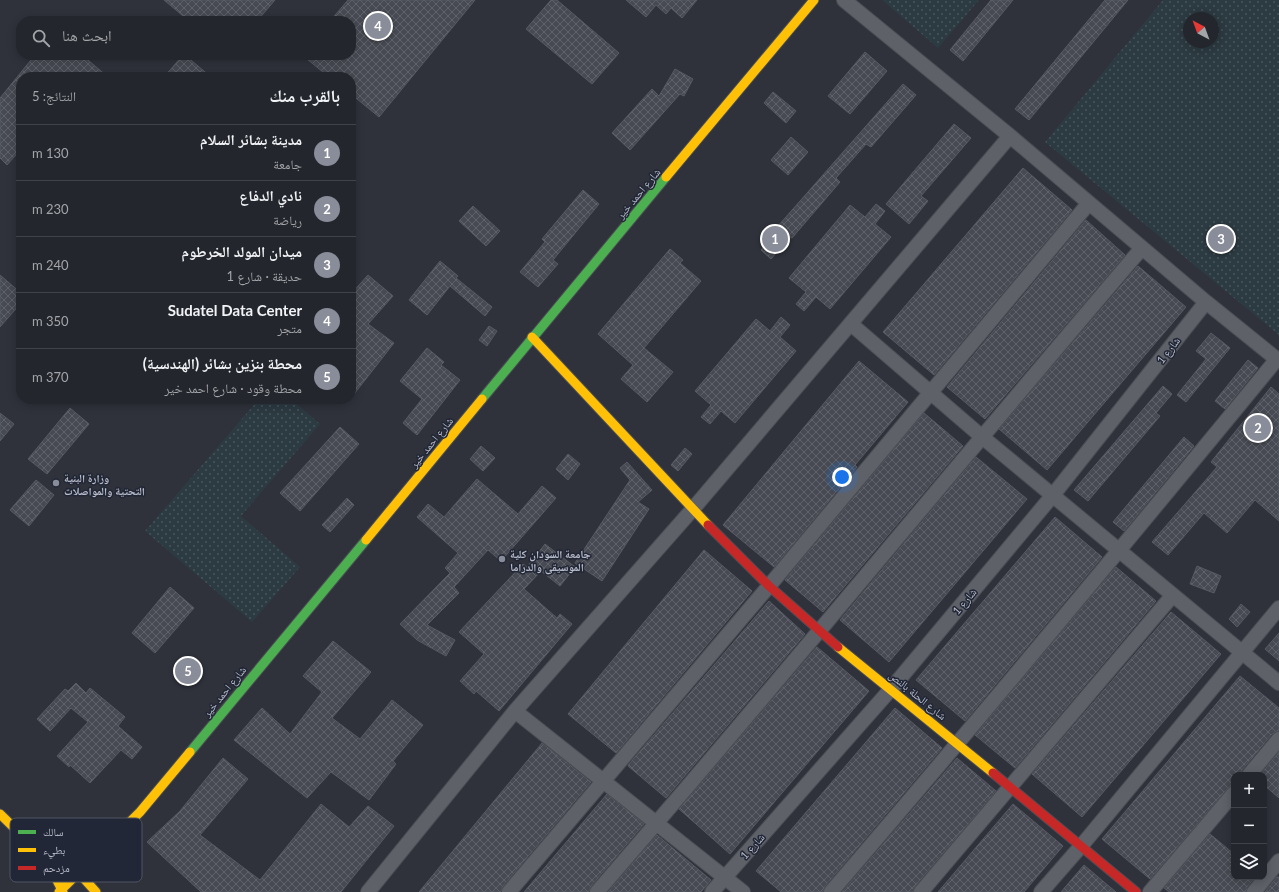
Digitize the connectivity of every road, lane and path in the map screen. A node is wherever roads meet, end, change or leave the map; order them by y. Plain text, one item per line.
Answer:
1 (814, 0) edge
2 (844, 0) edge
3 (1010, 136) junction
4 (1089, 204) junction
5 (1142, 248) junction
6 (1206, 302) junction
7 (851, 324) junction
8 (532, 337) junction
9 (1278, 360) edge
10 (930, 394) junction
11 (981, 436) junction
12 (1053, 495) junction
13 (692, 510) junction
14 (1119, 552) junction
15 (769, 586) junction
16 (1172, 595) junction
17 (1279, 608) edge
18 (820, 632) junction
19 (1242, 653) junction
20 (1279, 683) edge
21 (891, 688) junction
22 (515, 711) junction
23 (1279, 739) edge
24 (959, 744) junction
25 (1252, 772) edge
26 (604, 780) junction
27 (1011, 787) junction
28 (1231, 797) edge
29 (0, 814) edge
30 (133, 818) edge
31 (657, 823) junction
32 (10, 824) edge
33 (1082, 845) junction
34 (1279, 861) edge
35 (725, 876) junction
36 (71, 882) edge
37 (87, 882) edge
38 (61, 891) edge
39 (96, 892) edge
40 (368, 892) edge
41 (509, 892) edge
42 (597, 892) edge
43 (712, 892) edge
44 (743, 892) edge
45 (831, 892) edge
46 (921, 892) edge
47 (1041, 892) edge
48 (1136, 892) edge
49 (1150, 892) edge
50 (1254, 892) edge

1 - 8 main road, شارع احمد خير
2 - 3 street
3 - 4 street
3 - 7 street
4 - 5 street
4 - 10 street
5 - 6 street
5 - 11 street
6 - 9 street
6 - 12 street, شارع 1
7 - 10 street
7 - 13 street
8 - 13 main road, شارع الحلة بالنص
8 - 30 main road, شارع احمد خير
9 - 14 street
10 - 11 street
10 - 15 street
11 - 12 street
11 - 18 street
12 - 14 street
12 - 21 street, شارع 1
13 - 15 main road, شارع الحلة بالنص
13 - 22 street
14 - 16 street
14 - 24 street
15 - 18 main road, شارع الحلة بالنص
15 - 26 street
16 - 19 street
16 - 27 street
17 - 19 street
18 - 21 main road, شارع الحلة بالنص
18 - 31 street
19 - 20 street
19 - 33 street
21 - 24 main road, شارع الحلة بالنص
21 - 35 street, شارع 1
22 - 26 street
22 - 40 street
23 - 25 street
24 - 27 main road, شارع الحلة بالنص
24 - 45 street
26 - 31 street
26 - 41 street
27 - 33 main road, شارع الحلة بالنص
27 - 46 street
28 - 49 street
29 - 32 main road
31 - 35 street
31 - 42 street
33 - 47 street
33 - 48 main road, شارع الحلة بالنص
34 - 50 street
35 - 43 street, شارع 1
35 - 44 street
36 - 38 main road, شارع احمد خير
37 - 39 main road

